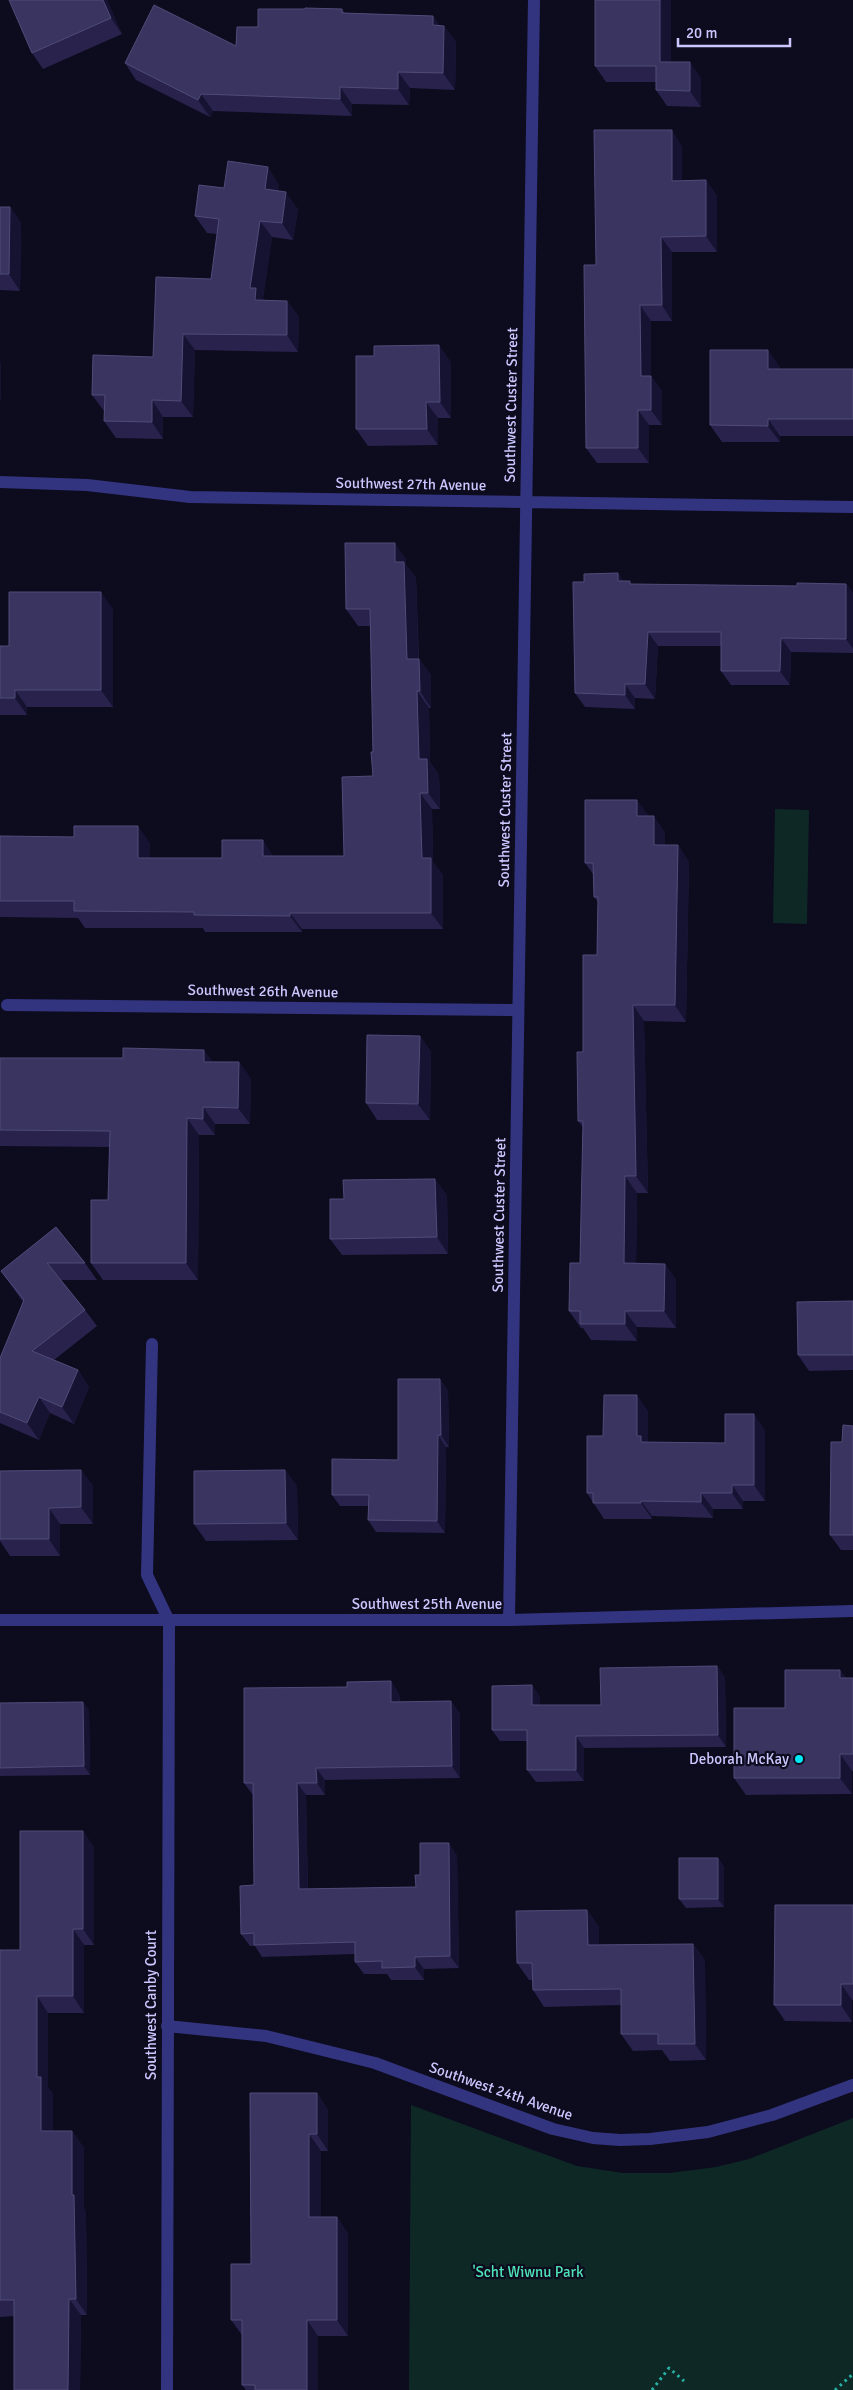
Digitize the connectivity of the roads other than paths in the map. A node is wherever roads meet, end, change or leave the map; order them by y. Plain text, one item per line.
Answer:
1 (534, 0) edge
2 (0, 482) edge
3 (526, 503) junction
4 (853, 507) edge
5 (7, 1005) dead end
6 (518, 1010) junction
7 (152, 1344) dead end
8 (853, 1611) edge
9 (0, 1620) edge
10 (509, 1620) junction
11 (169, 1621) junction
12 (167, 2026) junction
13 (853, 2085) edge
14 (167, 2390) edge

1 - 3 street, Southwest Custer Street
2 - 3 street, Southwest 27th Avenue
3 - 4 street, Southwest 27th Avenue
3 - 6 street, Southwest Custer Street
5 - 6 street, Southwest 26th Avenue
6 - 10 street, Southwest Custer Street
7 - 11 street
8 - 10 street, Southwest 25th Avenue
9 - 11 street, Southwest 25th Avenue
10 - 11 street, Southwest 25th Avenue
11 - 12 street, Southwest Canby Court
12 - 13 street, Southwest 24th Avenue
12 - 14 street, Southwest Canby Court

